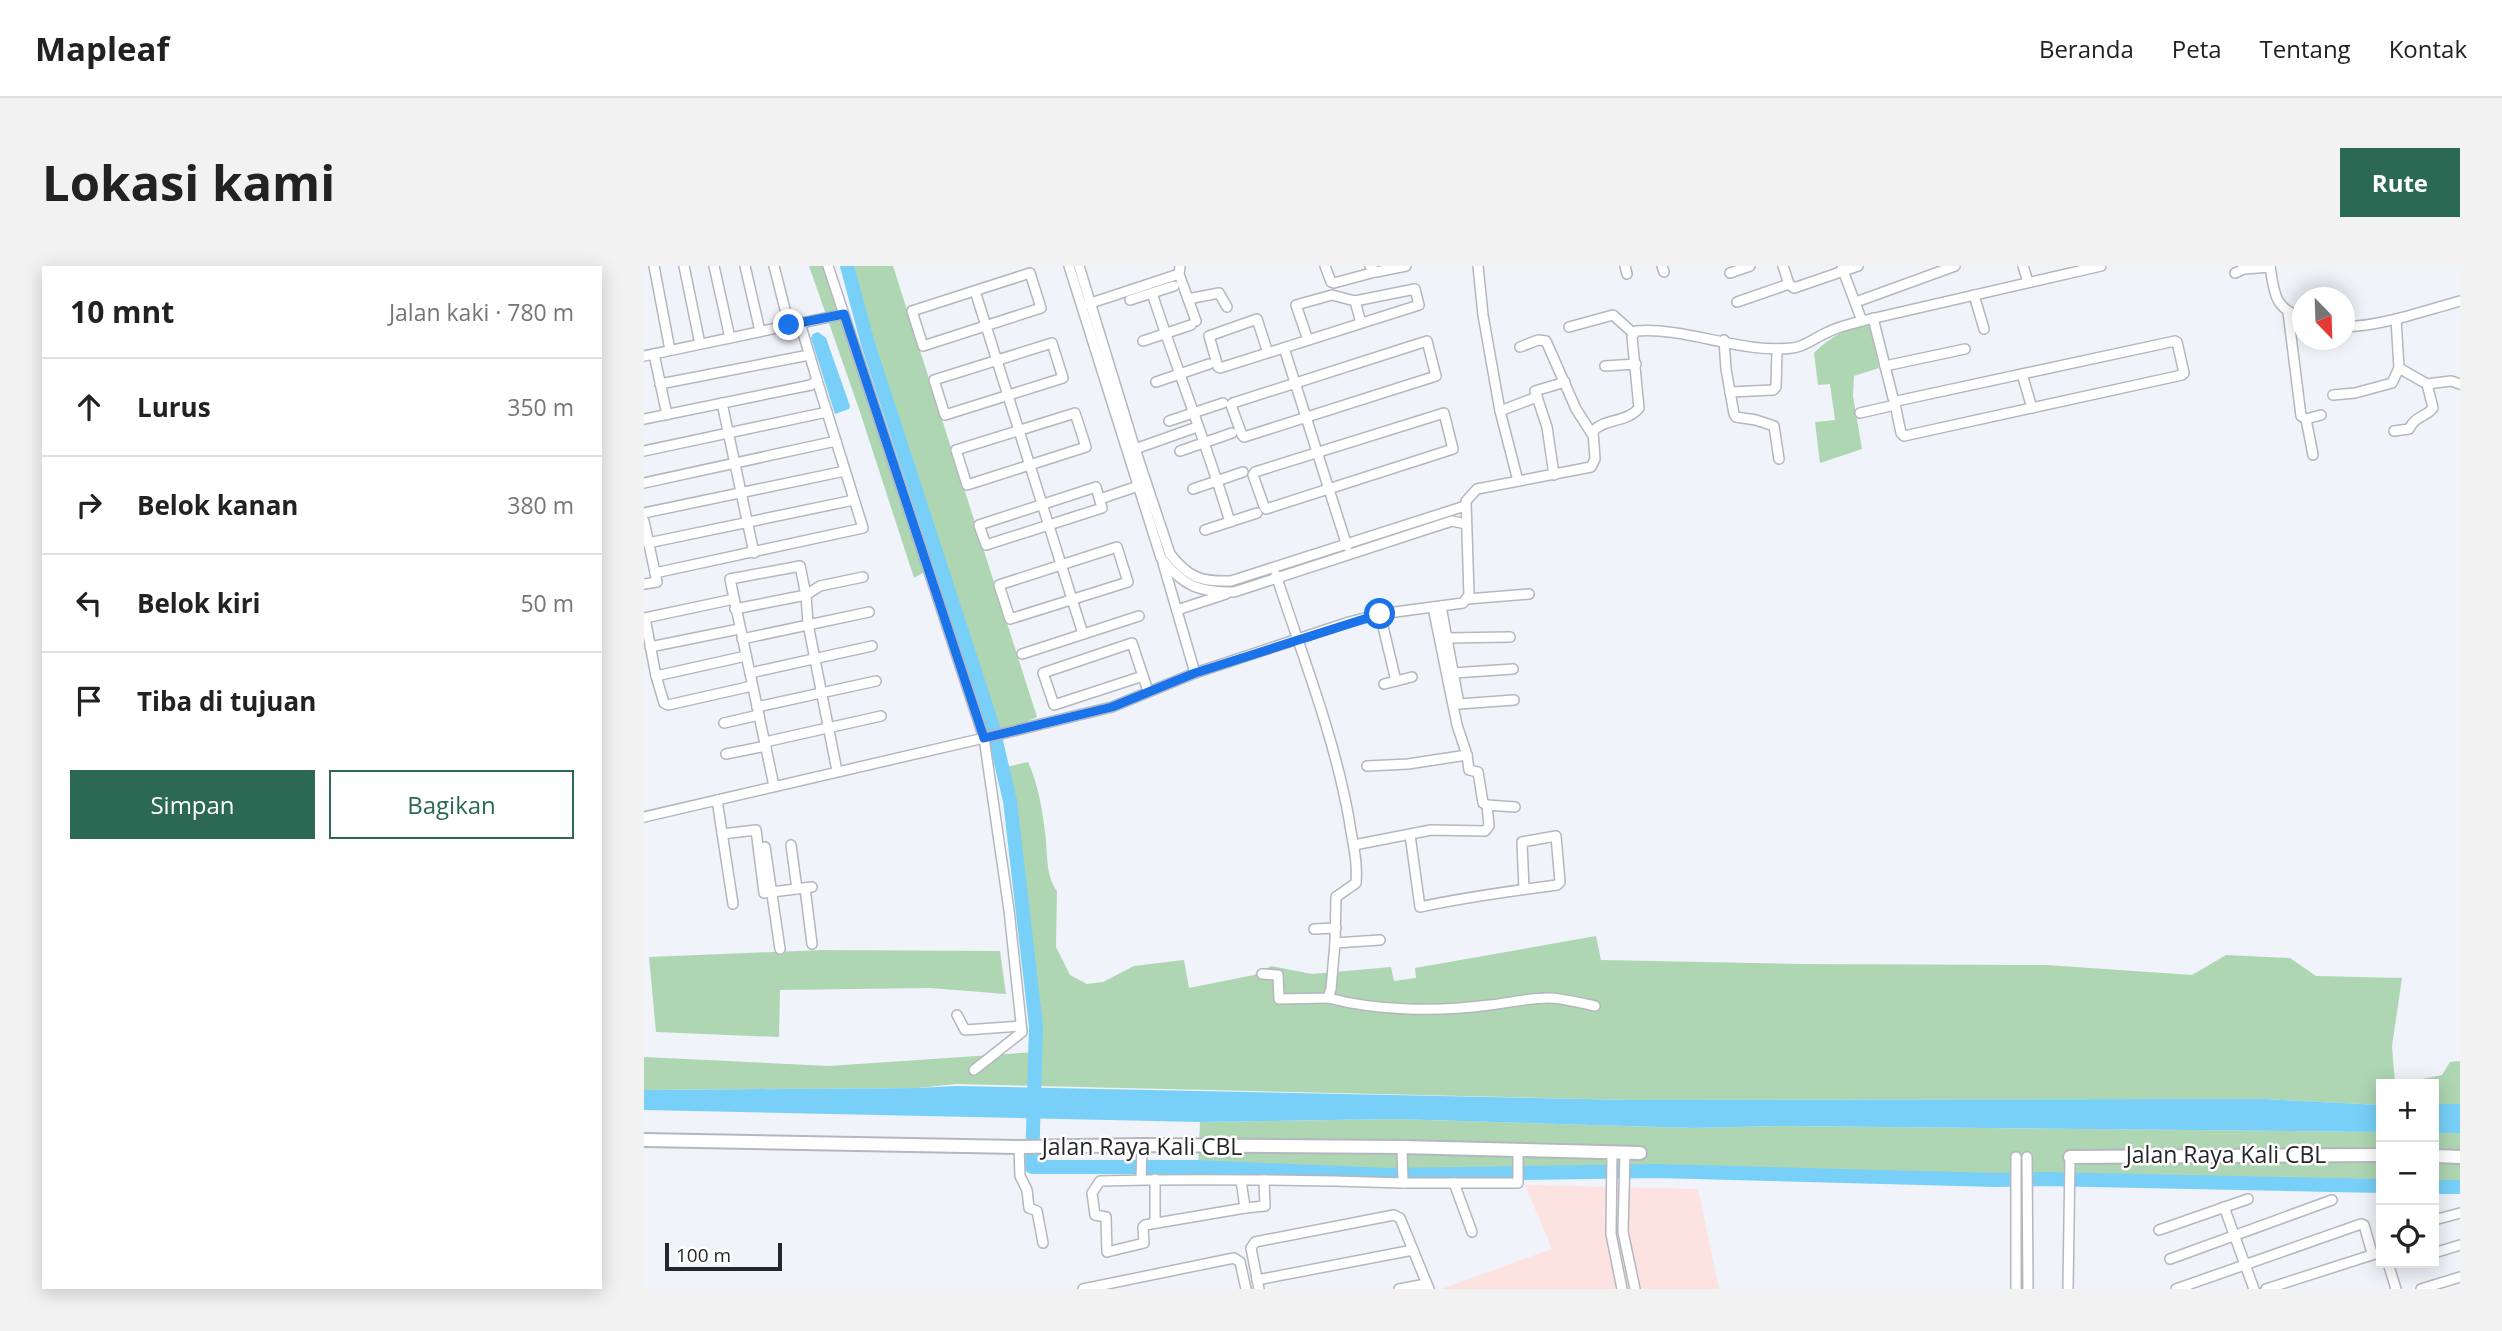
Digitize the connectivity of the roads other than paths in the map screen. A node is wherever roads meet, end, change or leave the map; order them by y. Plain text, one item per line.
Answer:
1 (654, 266) edge
2 (684, 266) edge
3 (714, 266) edge
4 (746, 266) edge
5 (774, 266) edge
6 (828, 266) edge
7 (1069, 266) edge
8 (1079, 266) edge
9 (1325, 266) edge
10 (1406, 266) edge
11 (1478, 266) edge
12 (1750, 266) edge
13 (1783, 266) edge
14 (1858, 266) edge
15 (1955, 266) edge
16 (2023, 266) edge
17 (2101, 266) edge
18 (2270, 267) edge
19 (1372, 269) edge
20 (1842, 269) edge
21 (1179, 270) edge
22 (1730, 273) dead end
23 (2235, 273) dead end
24 (2028, 282) junction
25 (1789, 284) junction
26 (1174, 286) dead end
27 (975, 291) junction
28 (1152, 293) junction
29 (1974, 295) junction
30 (1188, 299) junction
31 (1130, 300) dead end
32 (1355, 301) junction
33 (2460, 301) edge
34 (1737, 302) dead end
35 (1856, 302) junction
36 (1086, 305) junction
37 (1227, 307) dead end
38 (2288, 312) junction
39 (2292, 313) edge
40 (844, 314) junction
41 (1873, 318) junction
42 (2396, 319) junction
43 (1862, 321) junction
44 (800, 323) junction
45 (1361, 323) junction
46 (789, 325) junction
47 (986, 326) junction
48 (1569, 327) dead end
49 (2355, 327) edge
50 (1984, 329) dead end
51 (760, 331) junction
52 (1165, 334) junction
53 (1633, 334) junction
54 (730, 338) junction
55 (1308, 340) junction
56 (1143, 341) dead end
57 (1724, 341) junction
58 (700, 344) junction
59 (1520, 347) dead end
60 (1284, 348) junction
61 (1777, 349) junction
62 (1965, 349) dead end
63 (670, 350) junction
64 (1268, 353) junction
65 (649, 355) edge
66 (809, 355) junction
67 (997, 360) junction
68 (1209, 364) dead end
69 (1636, 364) junction
70 (1605, 366) dead end
71 (1885, 366) junction
72 (2399, 368) junction
73 (1179, 374) junction
74 (2022, 374) junction
75 (817, 380) junction
76 (1157, 382) dead end
77 (1564, 382) junction
78 (1296, 383) junction
79 (660, 384) junction
80 (2427, 384) junction
81 (2460, 384) edge
82 (1730, 392) junction
83 (1008, 395) junction
84 (2333, 395) dead end
85 (1536, 397) junction
86 (1894, 402) junction
87 (1223, 403) dead end
88 (722, 404) junction
89 (2032, 408) junction
90 (1500, 411) junction
91 (827, 412) junction
92 (1860, 413) dead end
93 (1192, 414) junction
94 (667, 415) junction
95 (2321, 415) dead end
96 (1307, 418) junction
97 (644, 419) edge
98 (2306, 419) junction
99 (1169, 421) dead end
100 (1197, 427) junction
101 (1019, 430) junction
102 (2394, 431) dead end
103 (1232, 433) dead end
104 (728, 434) junction
105 (1592, 434) junction
106 (836, 441) junction
107 (1205, 442) junction
108 (1135, 449) junction
109 (644, 451) edge
110 (1180, 451) dead end
111 (1317, 453) junction
112 (2313, 455) dead end
113 (1779, 459) dead end
114 (734, 463) junction
115 (1030, 465) junction
116 (845, 471) junction
117 (1243, 472) dead end
118 (1554, 475) junction
119 (1217, 481) junction
120 (1518, 481) junction
121 (644, 483) edge
122 (1141, 484) junction
123 (1193, 489) dead end
124 (1329, 490) junction
125 (740, 492) junction
126 (1100, 499) junction
127 (854, 500) junction
128 (1042, 505) junction
129 (1465, 506) junction
130 (644, 513) edge
131 (1257, 513) dead end
132 (644, 521) edge
133 (1230, 522) junction
134 (747, 523) junction
135 (1466, 524) junction
136 (1049, 525) junction
137 (1205, 530) dead end
138 (648, 543) junction
139 (1346, 543) junction
140 (754, 553) junction
141 (1349, 553) junction
142 (1161, 558) junction
143 (1061, 565) junction
144 (655, 573) junction
145 (1275, 573) junction
146 (863, 577) dead end
147 (644, 584) edge
148 (1234, 592) junction
149 (806, 594) junction
150 (1529, 594) dead end
151 (733, 599) junction
152 (1072, 599) junction
153 (1467, 599) junction
154 (1437, 607) junction
155 (735, 609) junction
156 (1177, 610) junction
157 (869, 612) dead end
158 (1380, 614) junction
159 (1139, 616) dead end
160 (808, 624) junction
161 (739, 629) junction
162 (1083, 634) junction
163 (1510, 637) dead end
164 (1446, 638) junction
165 (742, 639) junction
166 (1296, 639) junction
167 (872, 646) dead end
168 (650, 648) junction
169 (1022, 653) dead end
170 (746, 656) junction
171 (815, 659) junction
172 (1513, 669) dead end
173 (750, 673) junction
174 (1195, 673) junction
175 (1453, 673) junction
176 (656, 676) junction
177 (1143, 676) junction
178 (1412, 677) dead end
179 (876, 681) dead end
180 (1396, 681) junction
181 (1384, 684) dead end
182 (752, 687) junction
183 (1148, 691) junction
184 (821, 693) junction
185 (1514, 701) dead end
186 (758, 711) junction
187 (881, 716) dead end
188 (724, 723) dead end
189 (829, 727) junction
190 (986, 738) junction
191 (765, 744) junction
192 (726, 754) dead end
193 (1467, 755) junction
194 (1367, 766) dead end
195 (837, 771) junction
196 (774, 786) junction
197 (717, 800) junction
198 (1487, 805) junction
199 (1515, 807) dead end
200 (644, 817) edge
201 (722, 834) junction
202 (1410, 835) junction
203 (791, 845) dead end
204 (1354, 845) junction
205 (765, 848) dead end
206 (805, 888) junction
207 (1524, 889) junction
208 (772, 892) junction
209 (733, 904) dead end
210 (1336, 928) junction
211 (1314, 929) dead end
212 (1380, 940) dead end
213 (1335, 943) junction
214 (812, 944) dead end
215 (780, 949) dead end
216 (1262, 974) dead end
217 (1328, 998) junction
218 (1595, 1006) dead end
219 (957, 1015) dead end
220 (1021, 1026) junction
221 (974, 1070) dead end
222 (644, 1140) edge
223 (1142, 1145) junction
224 (1402, 1147) junction
225 (1518, 1150) junction
226 (1019, 1152) junction
227 (1618, 1152) junction
228 (1640, 1153) dead end
229 (2376, 1155) edge
230 (2439, 1156) edge
231 (2015, 1157) dead end
232 (2027, 1157) dead end
233 (2070, 1157) joint
234 (2460, 1157) edge
235 (1141, 1178) junction
236 (1155, 1180) junction
237 (1241, 1180) junction
238 (1264, 1180) junction
239 (1403, 1181) junction
240 (1454, 1183) junction
241 (2248, 1199) dead end
242 (2332, 1200) dead end
243 (2224, 1207) junction
244 (1245, 1208) junction
245 (2460, 1213) edge
246 (2439, 1219) edge
247 (1155, 1222) junction
248 (2159, 1230) dead end
249 (1472, 1232) dead end
250 (2235, 1236) junction
251 (1043, 1243) dead end
252 (2460, 1245) edge
253 (2376, 1249) edge
254 (1413, 1250) junction
255 (2439, 1251) edge
256 (2376, 1254) edge
257 (2169, 1259) dead end
258 (2245, 1265) junction
259 (2390, 1268) edge
260 (2460, 1277) edge
261 (1258, 1284) edge
262 (1428, 1286) edge
263 (1634, 1288) edge
264 (1083, 1289) edge
265 (1246, 1289) edge
266 (1399, 1289) edge
267 (1622, 1289) edge
268 (2016, 1289) edge
269 (2028, 1289) edge
270 (2068, 1289) edge
271 (2176, 1289) edge
272 (2254, 1289) edge
273 (2266, 1289) edge
274 (2396, 1289) edge
275 (2421, 1289) edge

1 - 63 street
2 - 58 street
3 - 54 street
4 - 51 street
5 - 46 street
6 - 40 street
7 - 36 street
8 - 36 street
9 - 19 street
10 - 19 street
11 - 90 street
12 - 22 street
13 - 25 street
14 - 20 street
15 - 35 street
16 - 24 street
17 - 24 street
18 - 23 street
18 - 38 street
20 - 25 street
20 - 35 street
21 - 30 street
21 - 36 street
24 - 29 street
25 - 34 street
26 - 28 street
27 - 47 street
27 - 47 street
27 - 47 street
28 - 31 street
28 - 52 street
29 - 41 street
29 - 50 street
30 - 37 street
30 - 52 street
32 - 45 street
32 - 45 street
32 - 55 street
33 - 42 street
35 - 43 street
36 - 108 street
36 - 122 street
38 - 39 street
38 - 98 street
40 - 44 street
40 - 190 street
41 - 43 street
41 - 71 street
42 - 49 street
42 - 72 street
43 - 61 street
44 - 46 street
44 - 66 street
45 - 55 street
46 - 51 street
47 - 67 street
48 - 53 street
51 - 54 street
52 - 56 street
52 - 73 street
53 - 57 street
53 - 69 street
54 - 58 street
55 - 60 street
57 - 61 street
57 - 82 street
58 - 63 street
59 - 77 street
60 - 64 street
60 - 78 street
61 - 82 street
62 - 71 street
63 - 65 street
64 - 64 street
65 - 79 street
66 - 75 street
66 - 79 street
67 - 83 street
67 - 83 street
67 - 83 street
68 - 73 street
69 - 70 street
69 - 105 street
71 - 86 street
72 - 80 street
72 - 84 street
73 - 76 street
73 - 93 street
74 - 86 street
74 - 89 street
74 - 89 street
75 - 88 street
75 - 91 street
77 - 85 street
77 - 105 street
78 - 96 street
78 - 96 street
78 - 96 street
79 - 94 street
80 - 81 street
80 - 102 street
82 - 113 street
83 - 101 street
85 - 90 street
85 - 118 street
86 - 89 street
86 - 92 street
87 - 93 street
88 - 94 street
88 - 104 street
90 - 120 street
91 - 104 street
91 - 106 street
93 - 99 street
93 - 100 street
94 - 97 street
95 - 98 street
96 - 111 street
98 - 112 street
100 - 107 street
100 - 108 street
101 - 115 street
101 - 115 street
101 - 115 street
103 - 107 street
104 - 109 street
104 - 114 street
105 - 118 street
106 - 114 street
106 - 116 street
107 - 110 street
107 - 119 street
108 - 122 street
111 - 124 street
111 - 124 street
111 - 124 street
114 - 121 street
114 - 125 street
115 - 128 street
116 - 125 street
116 - 127 street
117 - 119 street
118 - 120 street
119 - 123 street
119 - 133 street
120 - 129 street
122 - 126 street
122 - 142 street
122 - 145 street
124 - 139 street
125 - 130 street
125 - 134 street
126 - 128 street
126 - 136 street
127 - 134 street
127 - 140 street
128 - 136 street
128 - 136 street
129 - 135 street
129 - 139 street
131 - 133 street
132 - 138 street
133 - 137 street
134 - 138 street
134 - 140 street
135 - 141 street
135 - 153 street
136 - 143 street
138 - 144 street
139 - 141 street
139 - 145 street
140 - 144 street
141 - 145 street
142 - 148 street
142 - 156 street
143 - 152 street
143 - 152 street
143 - 152 street
144 - 147 street
145 - 148 street
145 - 166 street
146 - 149 street
148 - 156 street
149 - 151 street
149 - 155 street
149 - 160 street
150 - 153 street
151 - 155 street
151 - 168 street
152 - 162 street
153 - 154 street
154 - 158 street
154 - 164 street
154 - 193 street
155 - 161 street
156 - 174 street
157 - 160 street
158 - 166 street
158 - 180 street
159 - 162 street
160 - 165 street
160 - 171 street
161 - 165 street
161 - 168 street
162 - 169 street
163 - 164 street
164 - 175 street
165 - 170 street
166 - 174 street
166 - 204 street
167 - 171 street
168 - 176 street
170 - 173 street
170 - 176 street
171 - 173 street
171 - 184 street
172 - 175 street
173 - 182 street
174 - 183 street
175 - 185 street
176 - 182 street
177 - 177 street
177 - 183 street
178 - 180 street
179 - 184 street
180 - 181 street
182 - 186 street
183 - 190 street
184 - 186 street
184 - 189 street
186 - 188 street
186 - 191 street
187 - 189 street
189 - 191 street
189 - 195 street
190 - 195 street
190 - 220 street
191 - 192 street
191 - 196 street
193 - 194 street
193 - 198 street
195 - 196 street
196 - 197 street
197 - 200 street
197 - 201 street
198 - 199 street
198 - 202 street
201 - 208 street
201 - 209 street
202 - 204 street
202 - 207 street
203 - 206 street
204 - 210 street
205 - 208 street
206 - 208 street
206 - 214 street
207 - 207 street
208 - 215 street
210 - 211 street
210 - 213 street
212 - 213 street
213 - 217 street
216 - 217 street
217 - 218 street
219 - 220 street
220 - 221 street
222 - 226 main road, Jalan Raya Kali CBL
223 - 224 main road, Jalan Raya Kali CBL
223 - 226 main road, Jalan Raya Kali CBL
223 - 235 street
224 - 225 main road, Jalan Raya Kali CBL
224 - 239 street
225 - 227 main road, Jalan Raya Kali CBL
225 - 240 street
226 - 251 street
227 - 228 main road, Jalan Raya Kali CBL
227 - 263 street
227 - 267 street
229 - 233 main road, Jalan Raya Kali CBL
230 - 234 main road
231 - 268 street
232 - 269 street
233 - 270 street
235 - 236 street
235 - 247 street
236 - 237 street
236 - 247 street
237 - 238 street
237 - 244 street
238 - 239 street
238 - 244 street
239 - 240 street
240 - 249 street
241 - 243 street
242 - 250 street
243 - 248 street
243 - 250 street
244 - 247 street
245 - 246 street
250 - 257 street
250 - 258 street
252 - 255 street
253 - 258 street
254 - 261 street
254 - 261 street
254 - 262 street
256 - 273 street
258 - 271 street
258 - 272 street
259 - 274 street
260 - 275 street
262 - 266 street
263 - 267 street
264 - 265 street

